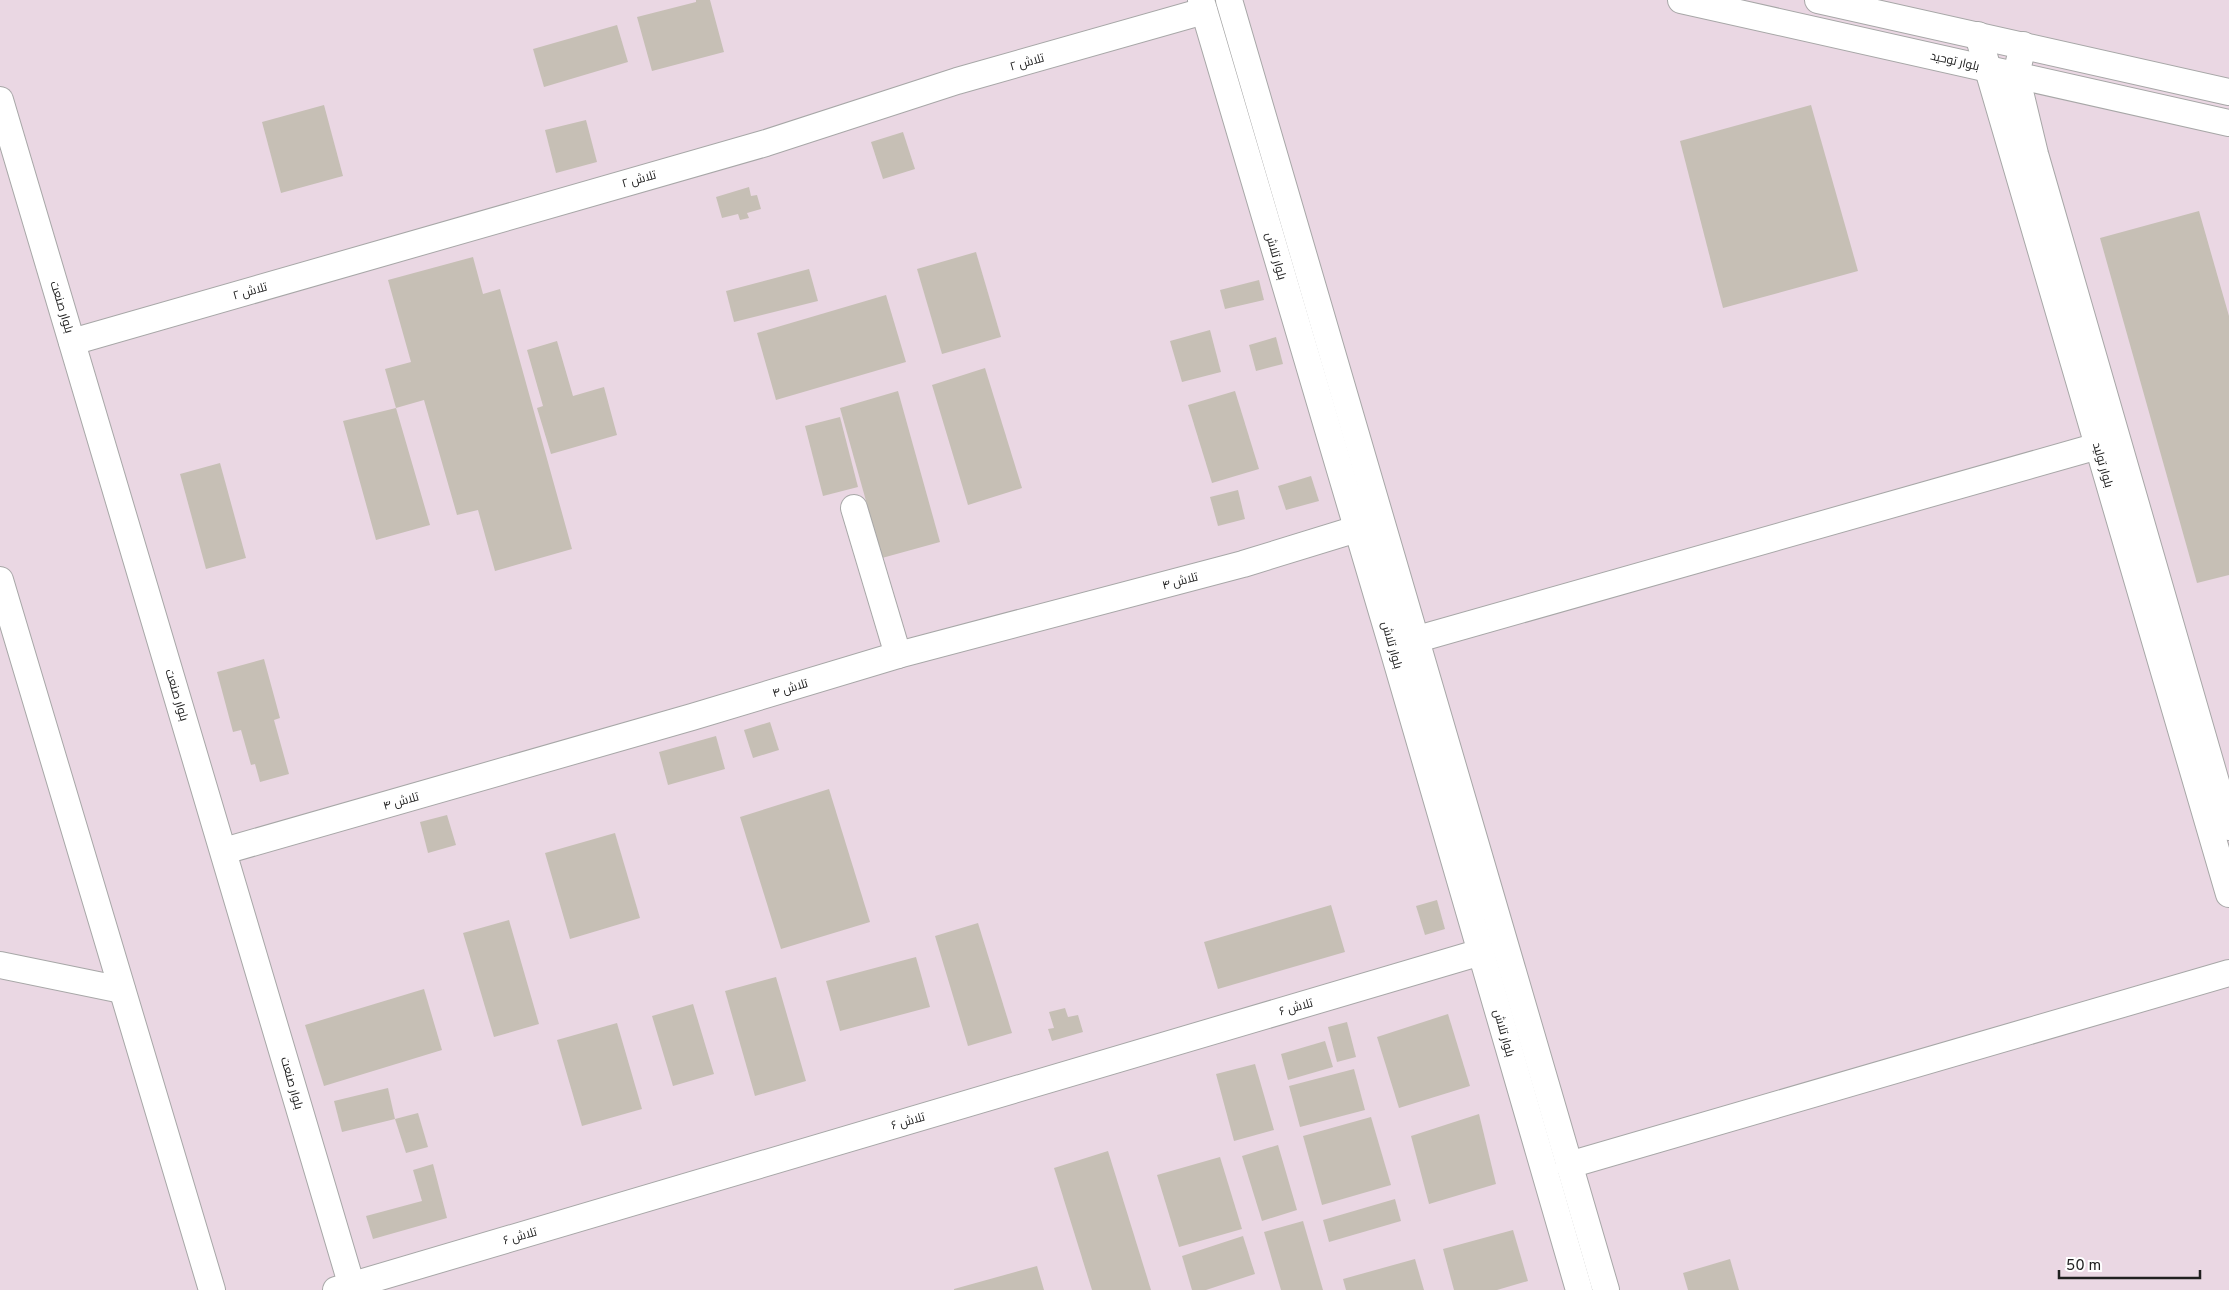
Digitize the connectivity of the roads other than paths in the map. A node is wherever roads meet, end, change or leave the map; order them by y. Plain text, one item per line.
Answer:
1 (1229, 0) edge
2 (1681, 0) edge
3 (1818, 0) edge
4 (1203, 6) edge
5 (1978, 35) junction
6 (2023, 46) junction
7 (1988, 69) junction
8 (2016, 75) junction
9 (2229, 92) edge
10 (0, 100) edge
11 (2229, 123) edge
12 (2077, 338) junction
13 (72, 342) junction
14 (2098, 446) junction
15 (854, 508) dead end
16 (2130, 519) junction
17 (1381, 522) junction
18 (1357, 529) junction
19 (0, 580) edge
20 (1404, 643) junction
21 (898, 655) junction
22 (2223, 831) edge
23 (224, 851) junction
24 (2229, 894) edge
25 (1481, 952) junction
26 (0, 965) edge
27 (2229, 972) edge
28 (122, 990) junction
29 (1569, 1165) junction
30 (346, 1288) edge
31 (212, 1290) edge
32 (1579, 1290) edge
33 (1606, 1290) edge

1 - 17 street, بلوار تلاش
2 - 7 street, بلوار توحید
3 - 5 street
4 - 13 street, تلاش ۲
4 - 18 street, بلوار تلاش
5 - 6 street
5 - 7 street, بلوار تولید
6 - 8 street, بلوار تولید
6 - 9 street
7 - 8 street, بلوار توحید
7 - 12 street, بلوار تولید
8 - 11 street, بلوار توحید
8 - 12 street, بلوار تولید
10 - 13 street, بلوار صنعت
12 - 14 street, بلوار تولید
12 - 16 street, بلوار تولید
13 - 23 street, بلوار صنعت
14 - 16 street, بلوار تولید
14 - 20 street
15 - 21 street
16 - 22 street, بلوار تولید
17 - 18 street, تلاش ۴
17 - 20 street, بلوار تلاش
18 - 20 street, بلوار تلاش
18 - 21 street, تلاش ۴
19 - 28 street
20 - 25 street, بلوار تلاش
20 - 29 street, بلوار تلاش
21 - 23 street, تلاش ۴
22 - 24 street, بلوار تولید
23 - 30 street, بلوار صنعت
25 - 30 street, تلاش ۶
25 - 32 street, بلوار تلاش
26 - 28 street
27 - 29 street
28 - 31 street
29 - 33 street, بلوار تلاش

